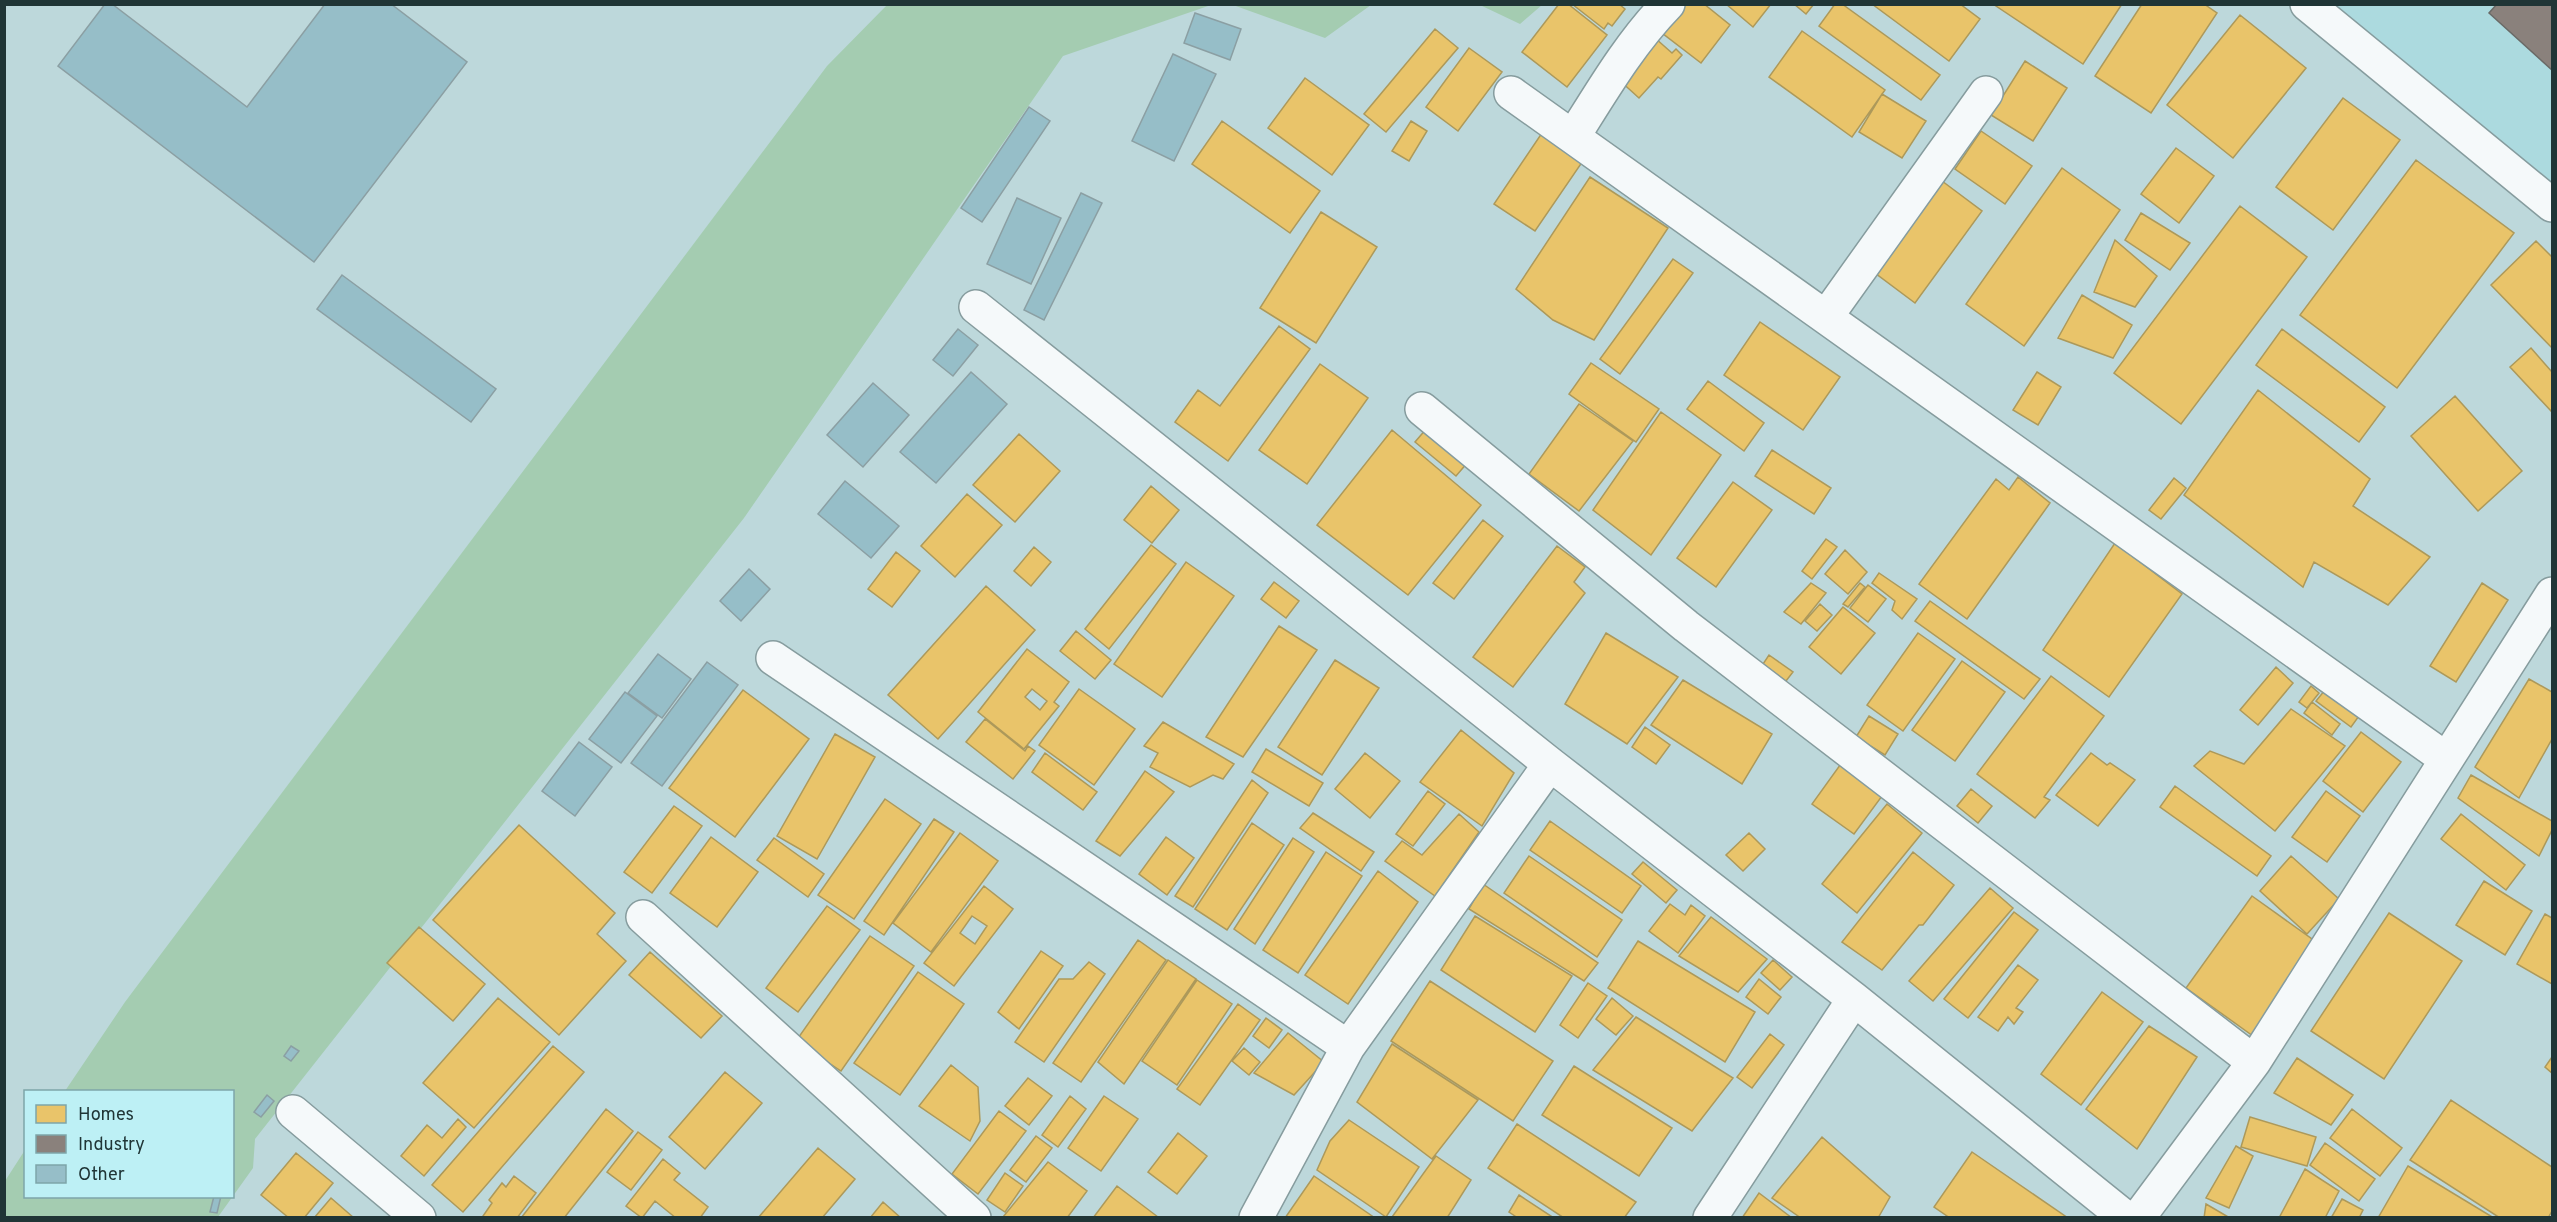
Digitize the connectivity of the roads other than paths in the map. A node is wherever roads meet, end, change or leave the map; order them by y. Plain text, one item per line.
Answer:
1 (1668, 4) edge
2 (2307, 4) edge
3 (1512, 93) dead end
4 (1986, 93) dead end
5 (1573, 137) junction
6 (2553, 205) edge
7 (976, 307) dead end
8 (1826, 317) junction
9 (1422, 409) dead end
10 (2553, 594) edge
11 (773, 658) dead end
12 (2446, 759) junction
13 (1550, 764) junction
14 (643, 917) dead end
15 (1854, 999) junction
16 (1348, 1047) junction
17 (2254, 1062) junction
18 (293, 1112) dead end
19 (419, 1218) edge
20 (974, 1218) edge
21 (1256, 1218) edge
22 (1710, 1218) edge
23 (2126, 1218) edge
24 (2138, 1218) edge

1 - 5 street
2 - 6 street
3 - 5 street
4 - 8 street
5 - 8 street
7 - 13 street
8 - 12 street
9 - 17 street
10 - 12 street
11 - 16 street
12 - 17 street
13 - 15 street
13 - 16 street
14 - 20 street
15 - 22 street
15 - 23 street
16 - 21 street
17 - 24 street
18 - 19 street

